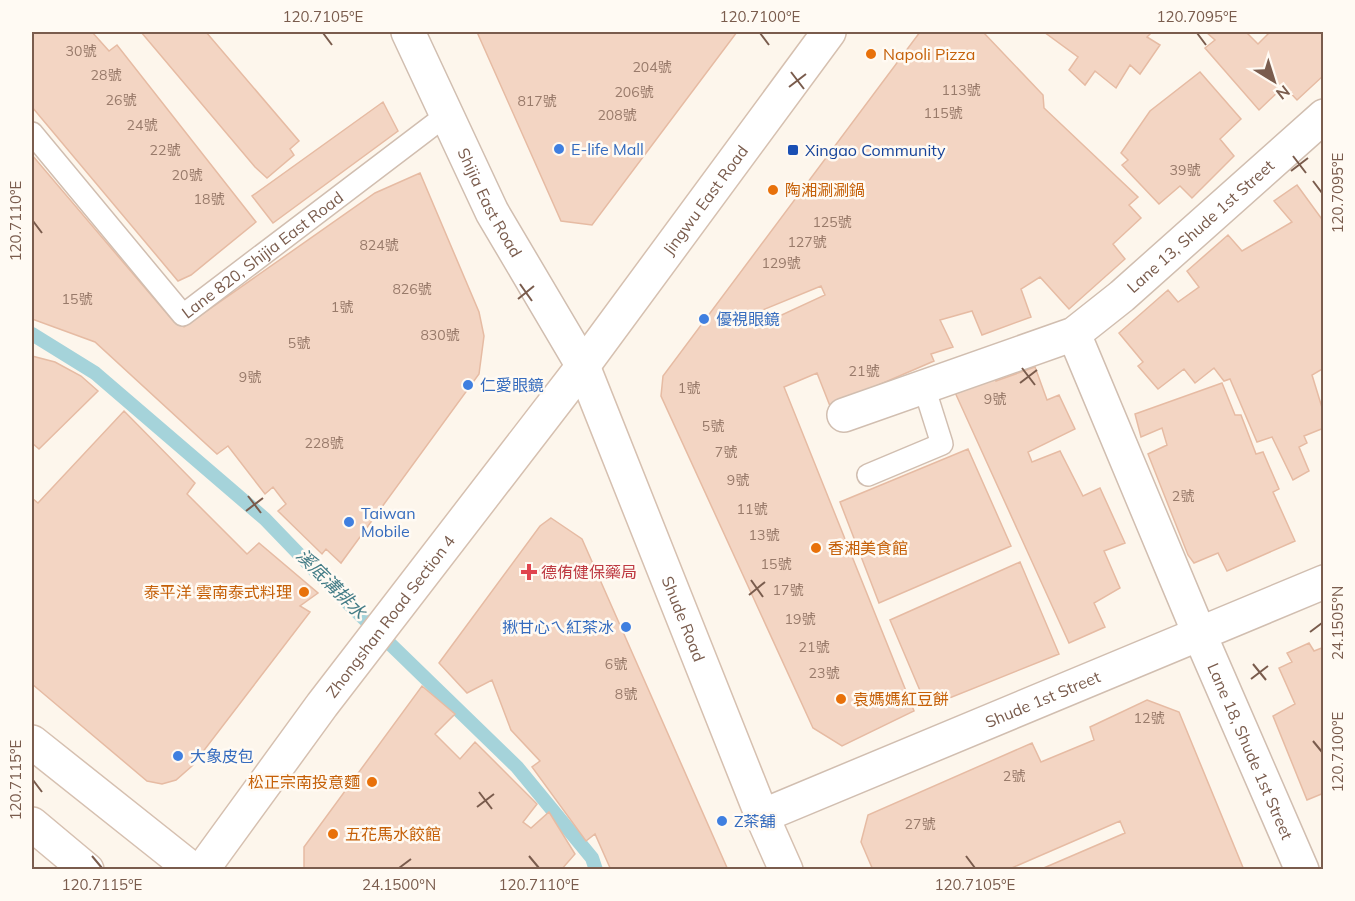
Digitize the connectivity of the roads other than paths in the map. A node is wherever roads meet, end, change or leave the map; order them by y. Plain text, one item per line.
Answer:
1 (408, 32) edge
2 (829, 32) edge
3 (445, 116) junction
4 (1323, 116) edge
5 (32, 133) edge
6 (1074, 334) junction
7 (583, 366) junction
8 (924, 387) junction
9 (844, 415) dead end
10 (868, 475) dead end
11 (1323, 582) edge
12 (1199, 633) junction
13 (32, 742) edge
14 (762, 816) junction
15 (32, 824) edge
16 (87, 870) edge
17 (193, 870) edge
18 (202, 870) edge
19 (786, 870) edge
20 (1302, 870) edge

1 - 3 street, Shijia East Road
2 - 7 street, Jingwu East Road
3 - 5 lane, Lane 820, Shijia East Road
3 - 7 street, Shijia East Road
4 - 6 street, Lane 13, Shude 1st Street
6 - 8 street, Lane 13, Shude 1st Street
6 - 12 street
7 - 14 street, Shude Road
7 - 18 street, Zhongshan Road Section 4
8 - 9 street, Lane 13, Shude 1st Street
8 - 10 lane
11 - 12 street, Shude 1st Street
12 - 14 street, Shude 1st Street
12 - 20 street, Lane 18, Shude 1st Street
13 - 17 street
14 - 19 street, Shude Road
15 - 16 street

